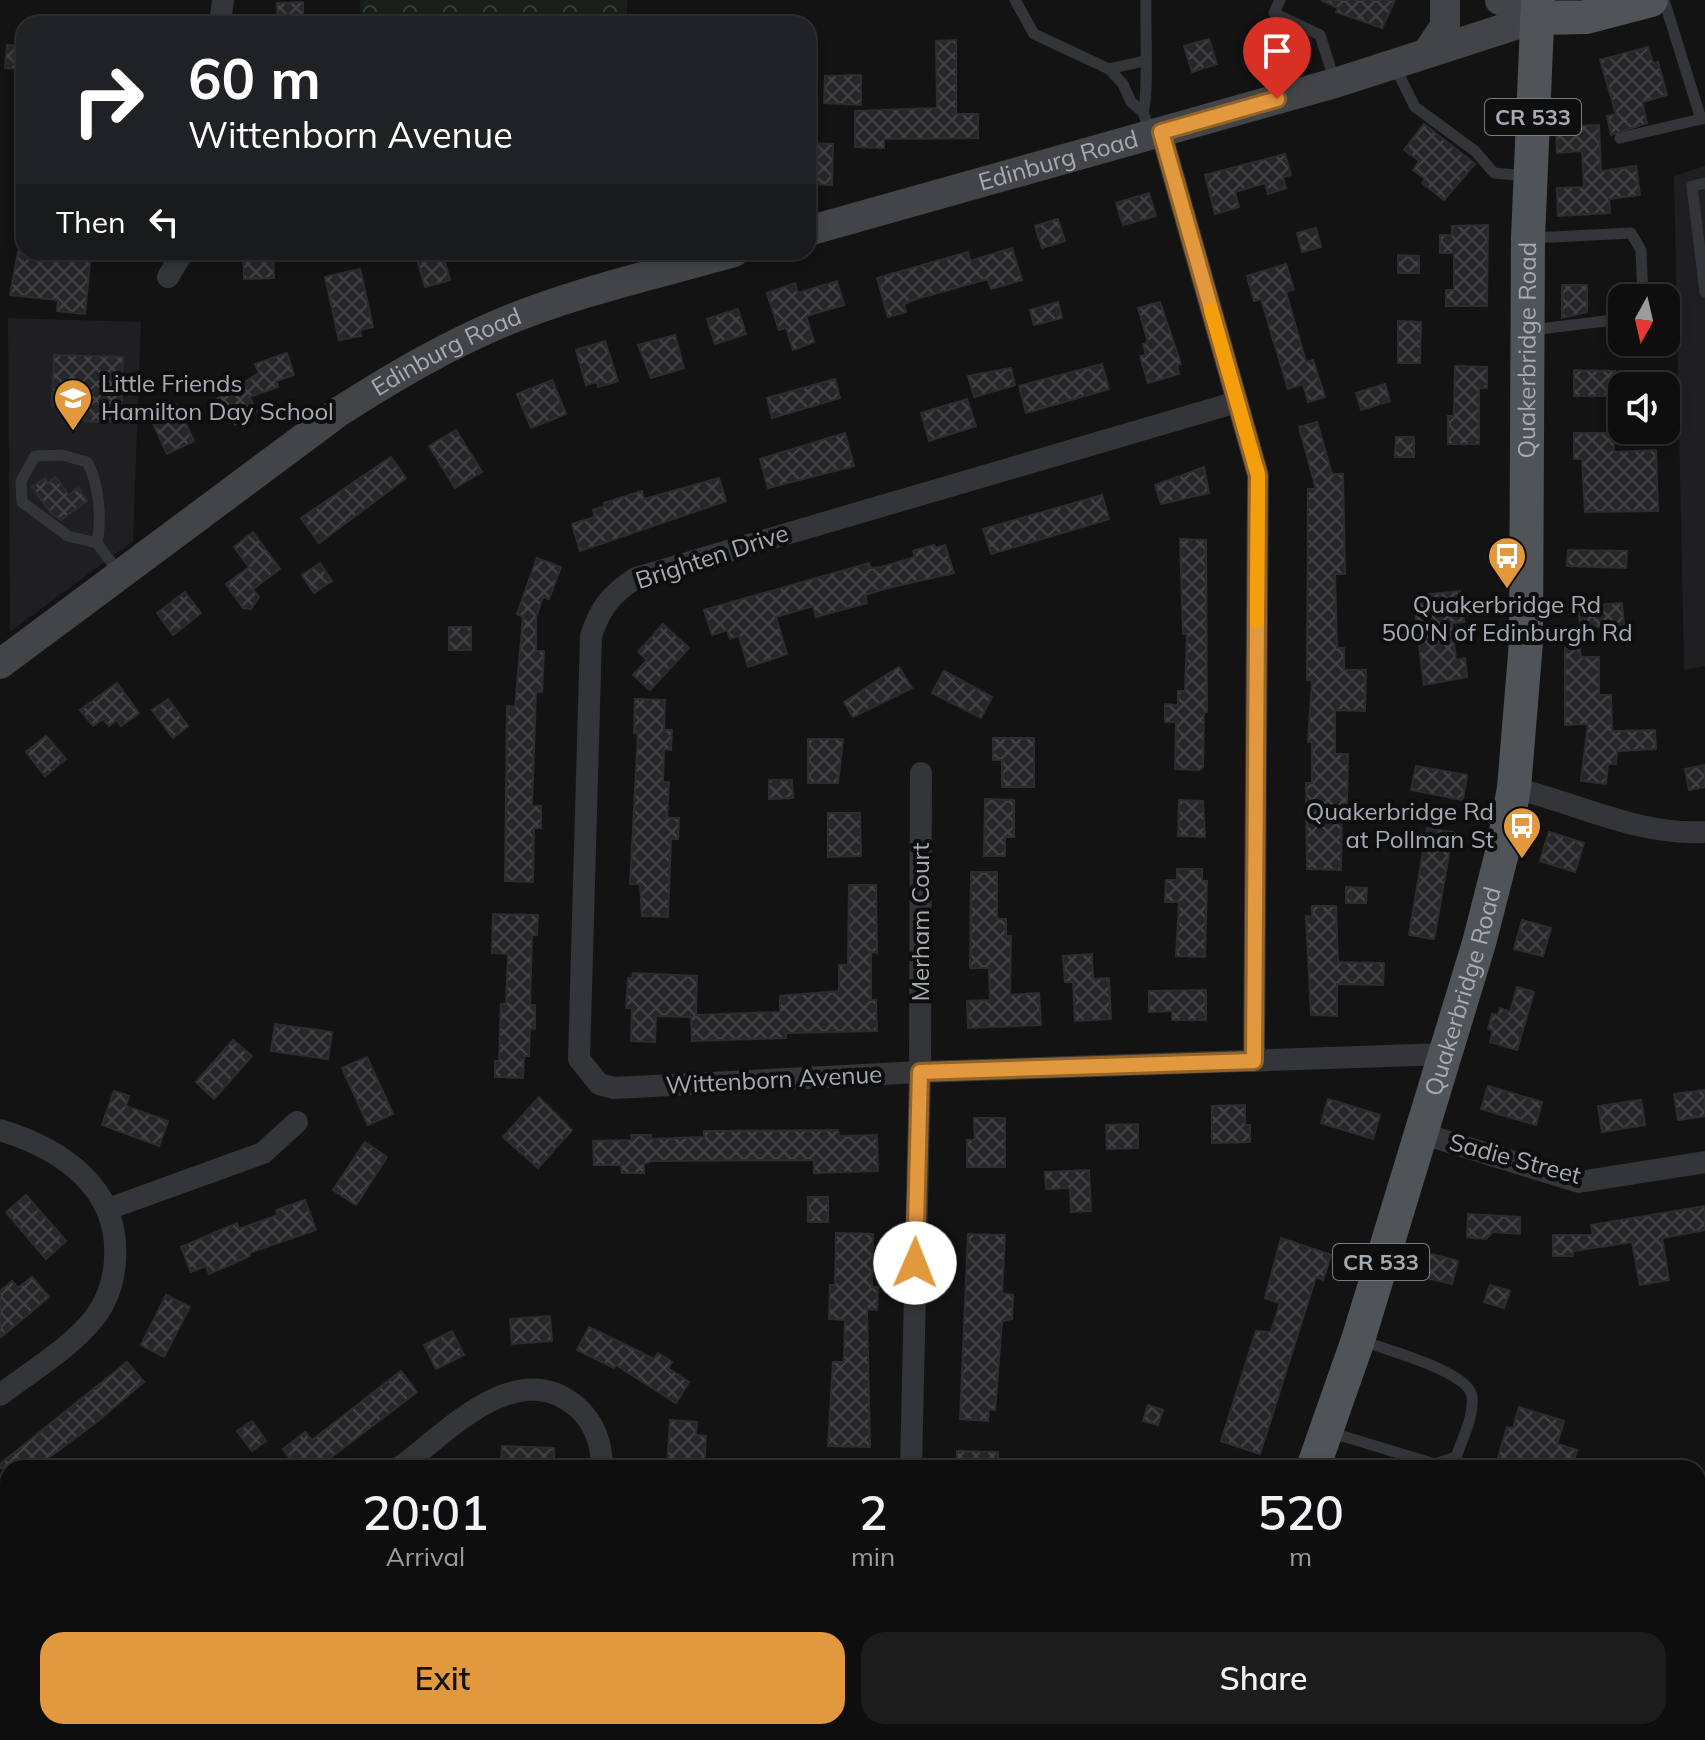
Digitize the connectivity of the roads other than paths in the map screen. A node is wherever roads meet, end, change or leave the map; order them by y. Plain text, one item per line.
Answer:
1 (1015, 0) edge
2 (1146, 0) edge
3 (1280, 0) edge
4 (1445, 0) edge
5 (1500, 0) edge
6 (1651, 0) edge
7 (1664, 0) edge
8 (1537, 9) edge
9 (1427, 53) junction
10 (1144, 61) junction
11 (1393, 64) junction
12 (1109, 69) junction
13 (1335, 83) junction
14 (1703, 118) edge
15 (1152, 126) junction
16 (1620, 138) dead end
17 (1530, 177) junction
18 (1705, 183) edge
19 (816, 229) edge
20 (1528, 238) junction
21 (178, 260) edge
22 (706, 260) edge
23 (168, 277) dead end
24 (1642, 284) edge
25 (1705, 292) edge
26 (1608, 321) edge
27 (1527, 331) junction
28 (1237, 402) junction
29 (97, 543) junction
30 (120, 574) junction
31 (0, 664) edge
32 (921, 773) dead end
33 (1514, 788) junction
34 (1705, 832) edge
35 (1445, 1054) junction
36 (1254, 1061) junction
37 (920, 1072) junction
38 (588, 1074) joint
39 (297, 1122) dead end
40 (0, 1130) edge
41 (1420, 1133) junction
42 (1705, 1162) edge
43 (108, 1209) junction
44 (1358, 1340) junction
45 (0, 1395) edge
46 (1325, 1430) junction
47 (410, 1460) edge
48 (601, 1460) edge
49 (911, 1460) edge
50 (1316, 1460) edge
51 (1422, 1460) edge
52 (1447, 1460) edge

1 - 12 lane
2 - 10 lane
3 - 13 lane
4 - 9 main road
5 - 8 main road
6 - 8 main road
7 - 14 lane
8 - 9 main road, Edinburg Road
8 - 17 main road, Quakerbridge Road / CR 533
9 - 11 main road, Edinburg Road
10 - 12 lane
10 - 15 lane
11 - 13 main road, Edinburg Road
11 - 17 lane
12 - 15 lane
13 - 15 main road, Edinburg Road
14 - 16 lane
15 - 19 main road, Edinburg Road
15 - 28 street
17 - 20 main road, Quakerbridge Road / CR 533
18 - 25 lane
20 - 24 lane
20 - 27 main road, Quakerbridge Road / CR 533
21 - 23 street
22 - 30 main road, Edinburg Road
26 - 27 lane
27 - 33 main road, Quakerbridge Road / CR 533
28 - 36 street
28 - 38 street, Brighten Drive
29 - 29 lane
29 - 30 lane
30 - 31 main road, Edinburg Road
32 - 37 street, Merham Court
33 - 34 street
33 - 35 main road, Quakerbridge Road / CR 533
35 - 36 street, Wittenborn Avenue
35 - 41 main road, Quakerbridge Road / CR 533
36 - 37 street, Wittenborn Avenue
37 - 38 street, Wittenborn Avenue
37 - 49 street, Merham Court
39 - 43 street
40 - 43 street
41 - 42 street, Sadie Street
41 - 44 main road, Quakerbridge Road / CR 533
43 - 45 street
44 - 46 main road, Quakerbridge Road / CR 533
44 - 52 lane
46 - 50 main road, Quakerbridge Road / CR 533
46 - 51 lane
47 - 48 street

